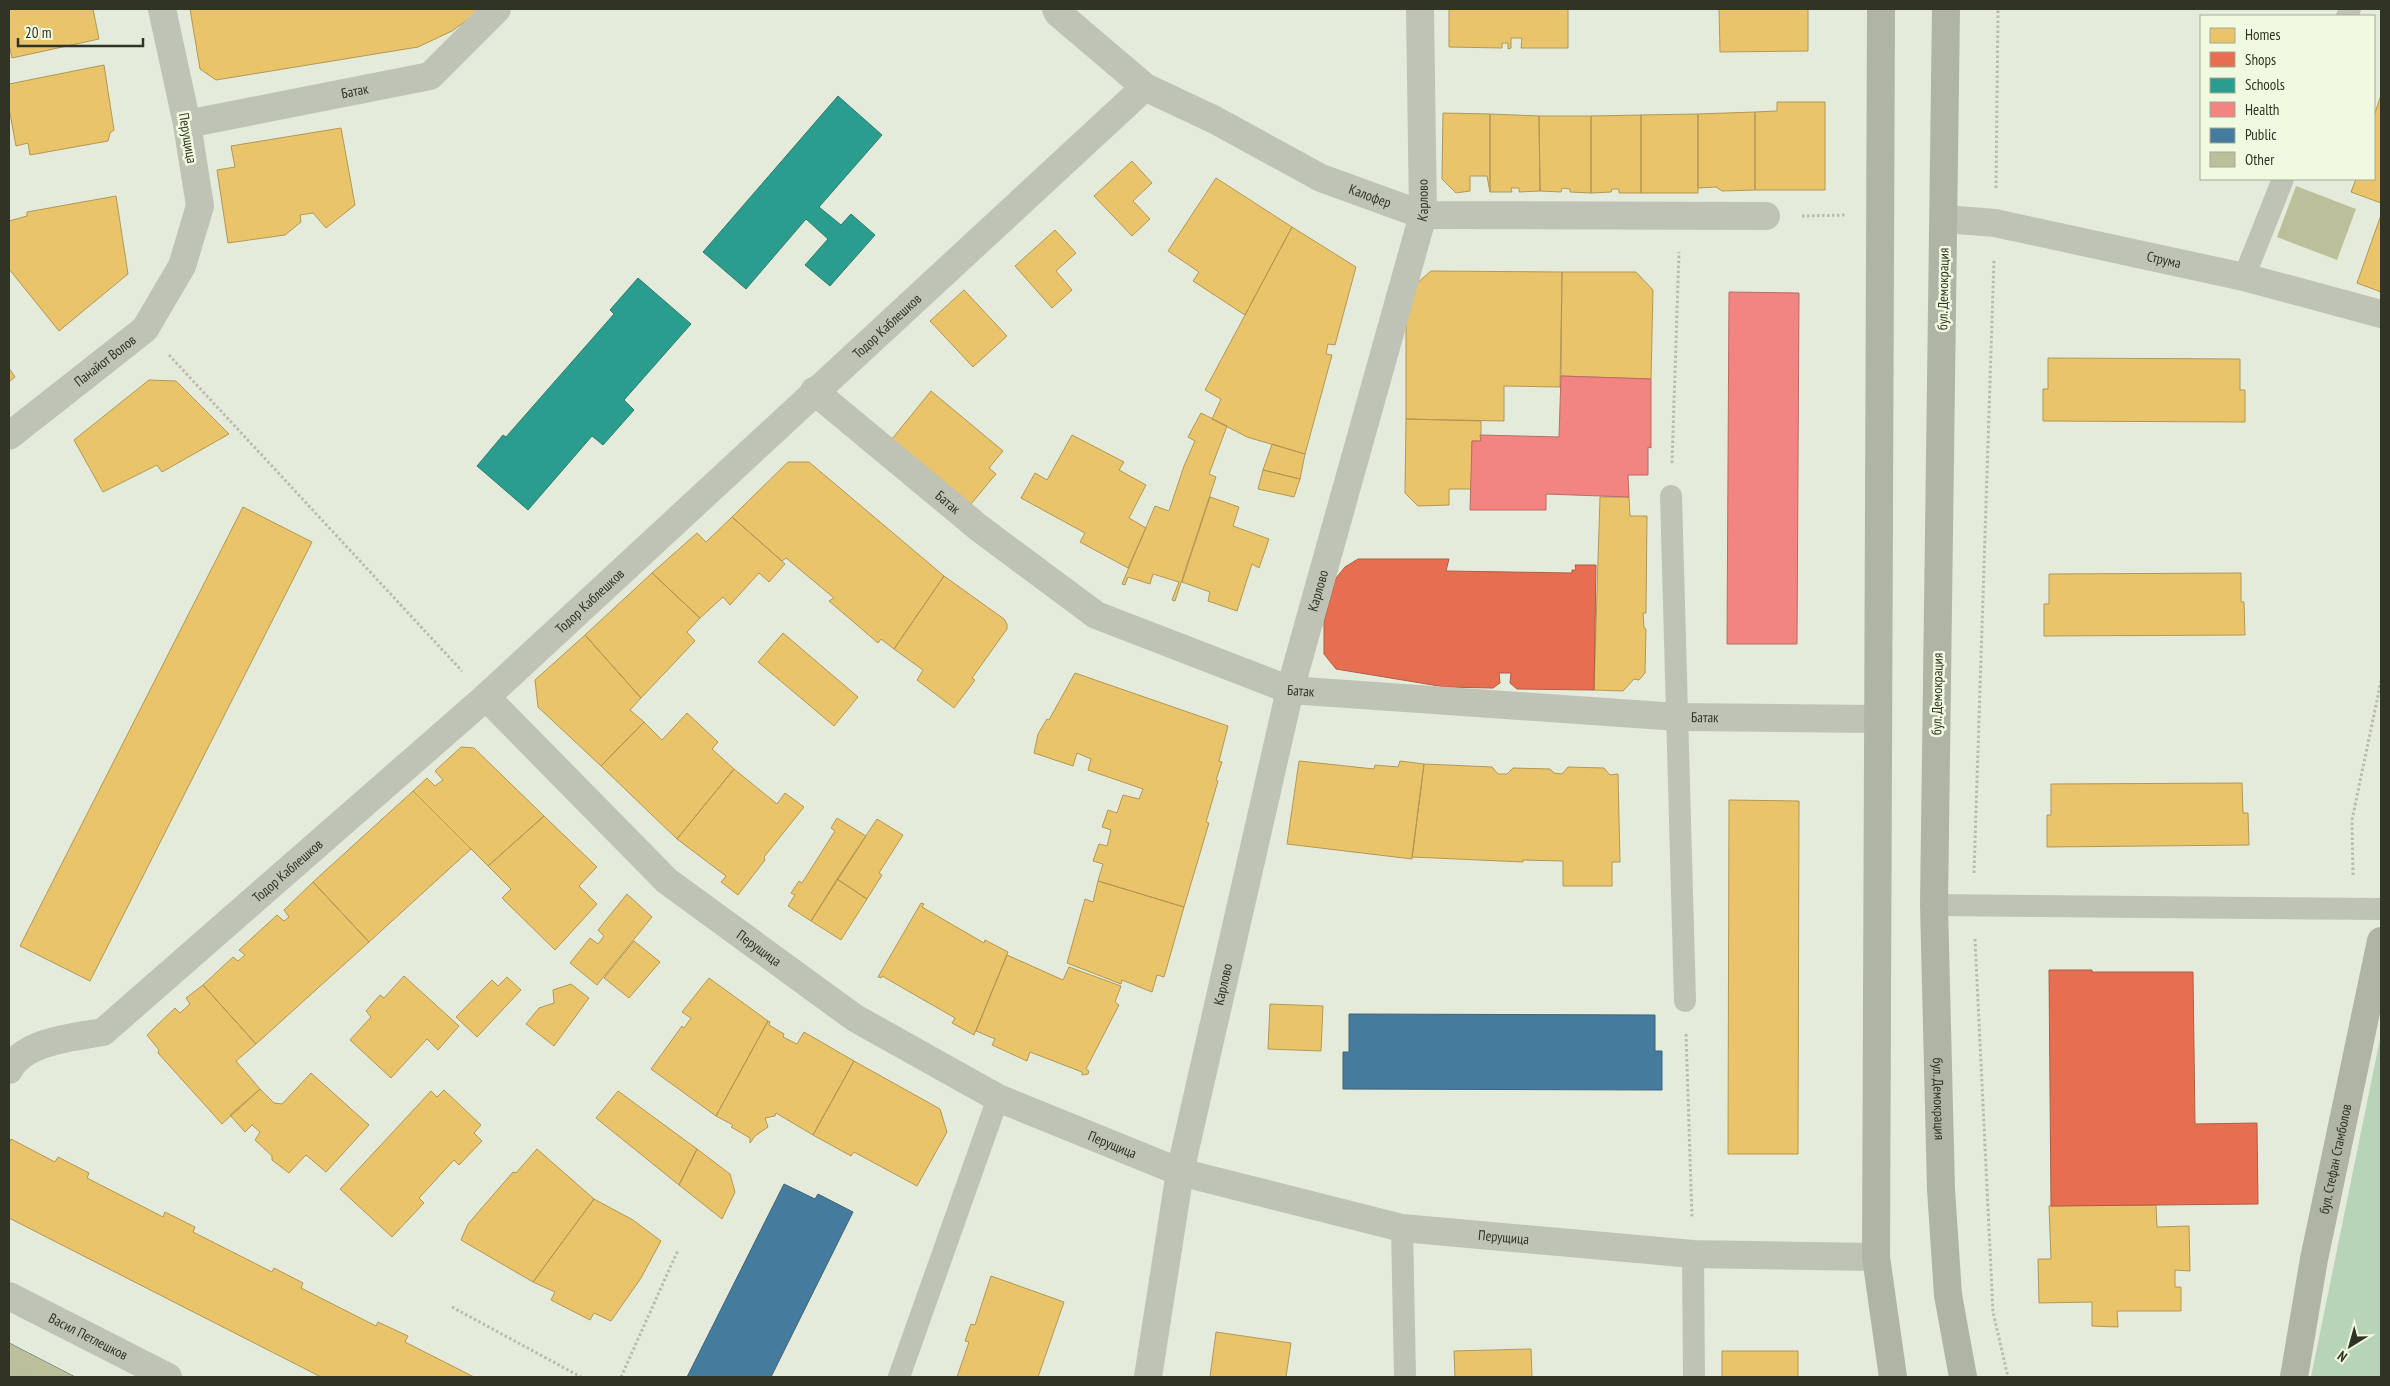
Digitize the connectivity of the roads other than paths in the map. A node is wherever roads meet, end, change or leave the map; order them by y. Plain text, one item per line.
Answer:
1 (162, 9) edge
2 (497, 9) edge
3 (1056, 9) edge
4 (1420, 9) edge
5 (1881, 9) edge
6 (1946, 9) edge
7 (1145, 87) junction
8 (186, 124) junction
9 (2283, 180) edge
10 (1423, 215) junction
11 (1766, 216) road end
12 (1944, 219) junction
13 (182, 266) joint
14 (2244, 277) junction
15 (2381, 314) edge
16 (814, 391) junction
17 (9, 436) edge
18 (1671, 496) road end
19 (1290, 690) junction
20 (486, 697) junction
21 (1678, 717) junction
22 (1877, 719) junction
23 (1934, 905) junction
24 (2381, 909) edge
25 (2381, 941) edge
26 (1685, 1001) road end
27 (9, 1070) edge
28 (998, 1098) junction
29 (1180, 1172) junction
30 (1402, 1228) junction
31 (1693, 1254) junction
32 (1876, 1256) junction
33 (9, 1296) edge
34 (168, 1377) edge
35 (898, 1377) edge
36 (1148, 1377) edge
37 (1405, 1377) edge
38 (1694, 1377) edge
39 (1893, 1377) edge
40 (1963, 1377) edge
41 (2294, 1377) edge

1 - 8 street, Перущица
2 - 8 street, Батак
3 - 7 street, Калофер
4 - 10 street, Карлово
5 - 22 main road
6 - 12 main road, бул. Демокрация
7 - 10 street, Калофер
7 - 16 street, Тодор Каблешков
8 - 13 street, Перущица
9 - 14 lane
10 - 11 street, Калофер
10 - 19 street, Карлово
12 - 14 street, Струма
12 - 23 main road, бул. Демокрация
13 - 17 street, Панайот Волов
14 - 15 street, Струма
16 - 19 street, Батак
16 - 20 street, Тодор Каблешков
18 - 21 lane
19 - 21 street, Батак
19 - 29 street, Карлово
20 - 27 street, Тодор Каблешков
20 - 28 street, Перущица
21 - 22 street, Батак
21 - 26 lane
22 - 32 main road
23 - 24 lane
23 - 40 main road, бул. Демокрация
25 - 41 main road, бул. Стефан Стамболов
28 - 29 street, Перущица
28 - 35 lane
29 - 30 street, Перущица
29 - 36 street, Карлово
30 - 31 street, Перущица
30 - 37 lane
31 - 32 street, Перущица
31 - 38 lane
32 - 39 main road
33 - 34 street, Васил Петлешков

